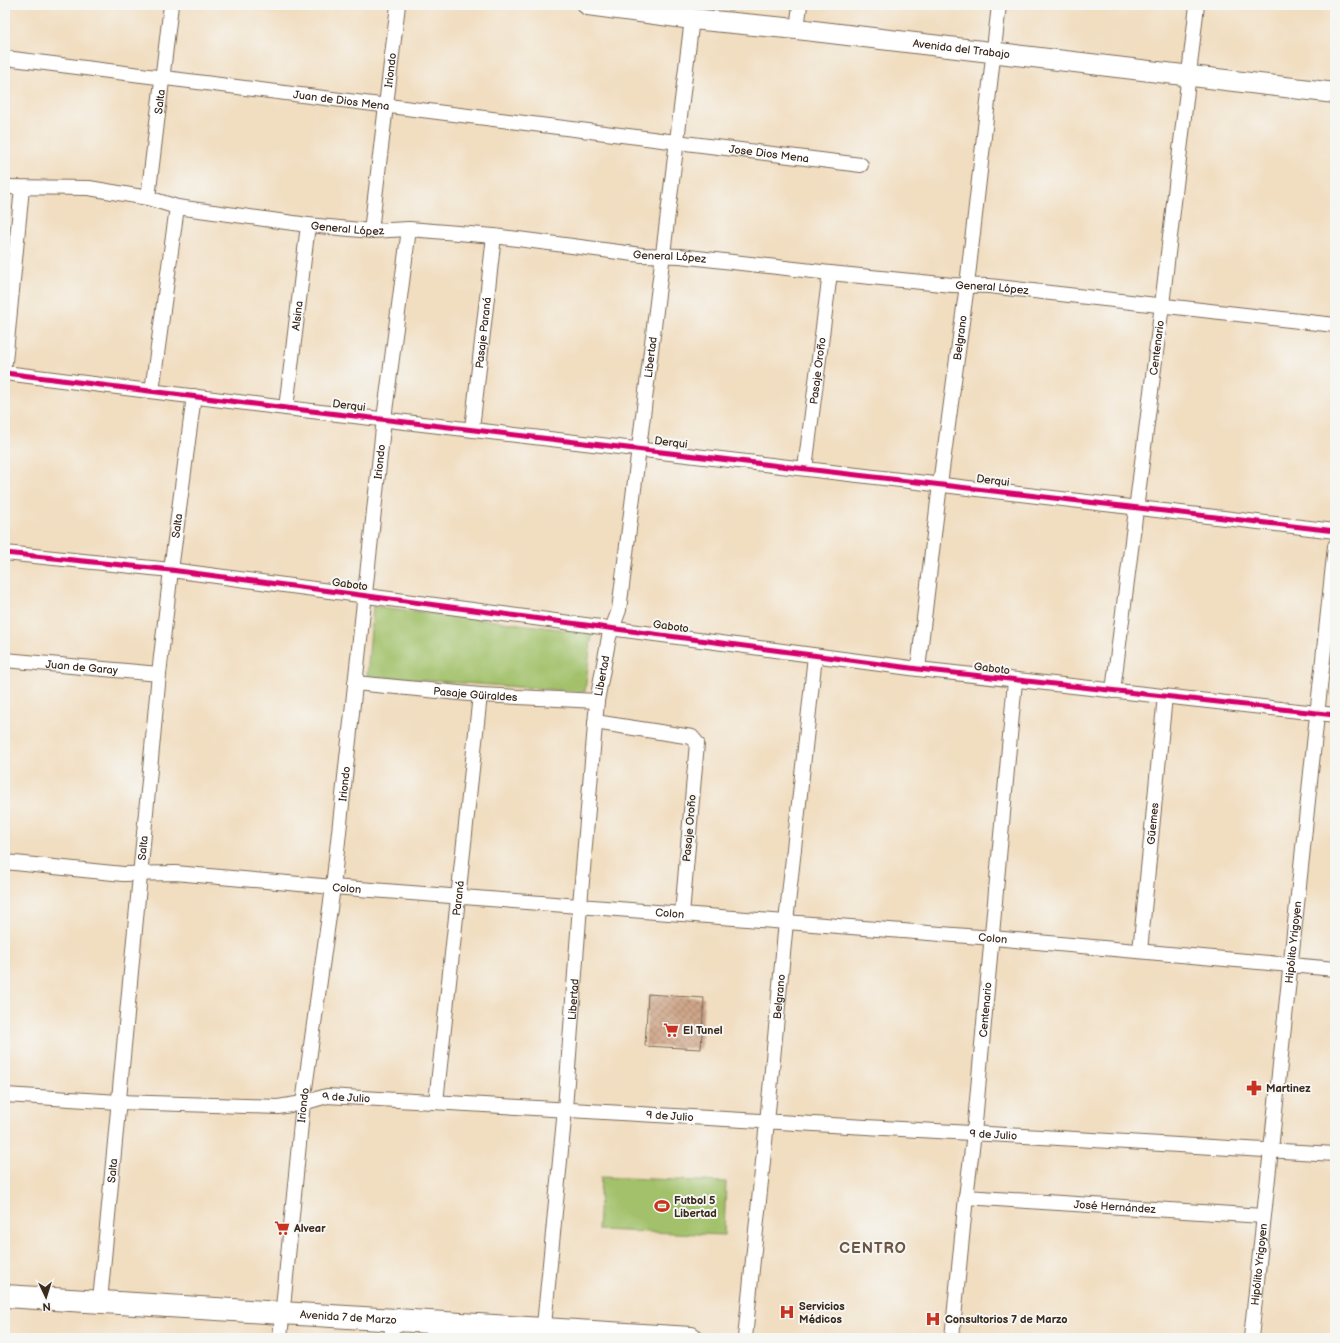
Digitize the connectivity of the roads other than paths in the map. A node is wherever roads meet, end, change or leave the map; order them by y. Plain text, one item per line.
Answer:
1 (171, 5) edge
2 (398, 5) edge
3 (593, 5) edge
4 (800, 5) edge
5 (998, 5) edge
6 (1197, 5) edge
7 (692, 19) junction
8 (797, 29) junction
9 (993, 53) junction
10 (5, 58) edge
11 (1190, 76) junction
12 (161, 77) junction
13 (1335, 94) edge
14 (385, 106) junction
15 (677, 142) junction
16 (861, 165) dead end
17 (5, 187) edge
18 (22, 188) junction
19 (148, 198) junction
20 (178, 207) junction
21 (308, 225) junction
22 (409, 229) junction
23 (371, 231) junction
24 (494, 236) junction
25 (663, 256) junction
26 (830, 273) junction
27 (967, 285) junction
28 (1162, 305) junction
29 (1335, 325) edge
30 (5, 362) edge
31 (5, 373) edge
32 (152, 391) junction
33 (194, 396) junction
34 (286, 408) junction
35 (384, 419) junction
36 (472, 429) junction
37 (639, 448) junction
38 (805, 468) junction
39 (940, 484) junction
40 (1136, 507) junction
41 (1335, 531) edge
42 (1335, 546) edge
43 (5, 554) edge
44 (171, 570) junction
45 (364, 596) junction
46 (613, 628) junction
47 (815, 656) junction
48 (5, 660) edge
49 (918, 669) junction
50 (159, 674) junction
51 (1015, 680) junction
52 (355, 683) junction
53 (1113, 691) junction
54 (480, 695) junction
55 (1165, 696) junction
56 (597, 701) junction
57 (1317, 713) junction
58 (1335, 715) edge
59 (596, 722) junction
60 (5, 862) edge
61 (140, 873) junction
62 (333, 887) junction
63 (458, 896) junction
64 (580, 905) junction
65 (682, 914) junction
66 (786, 922) junction
67 (992, 938) junction
68 (1140, 951) junction
69 (1290, 965) junction
70 (1335, 969) edge
71 (5, 1095) edge
72 (119, 1102) junction
73 (436, 1102) junction
74 (303, 1103) junction
75 (565, 1110) junction
76 (767, 1122) junction
77 (974, 1133) junction
78 (1271, 1150) junction
79 (1335, 1154) edge
80 (966, 1197) junction
81 (1263, 1216) junction
82 (5, 1296) edge
83 (100, 1301) junction
84 (282, 1313) junction
85 (392, 1329) edge
86 (543, 1334) edge
87 (280, 1338) edge
88 (691, 1338) edge
89 (745, 1338) edge
90 (952, 1338) edge
91 (1251, 1338) edge

1 - 12 street, Salta
2 - 14 street, Iriondo
3 - 7 street, Avenida del Trabajo
4 - 8 street
5 - 9 street, Belgrano
6 - 11 street, Centenario
7 - 8 street, Avenida del Trabajo
7 - 15 street, Libertad
8 - 9 street, Avenida del Trabajo
9 - 11 street, Avenida del Trabajo
9 - 27 street, Belgrano
10 - 12 street, Juan de Dios Mena
11 - 13 street, Avenida del Trabajo
11 - 28 street, Centenario
12 - 14 street, Juan de Dios Mena
12 - 19 street, Salta
14 - 15 street, Juan de Dios Mena
14 - 23 street, Iriondo
15 - 16 street, Jose Dios Mena
15 - 25 street, Libertad
17 - 18 street, General López
18 - 19 street, General López
18 - 30 street
19 - 20 street, General López
20 - 21 street, General López
20 - 32 street
21 - 23 street, General López
21 - 34 street, Alsina
22 - 23 street, General López
22 - 24 street, General López
22 - 35 street, Iriondo
24 - 25 street, General López
24 - 36 street, Pasaje Paraná
25 - 26 street, General López
25 - 37 street, Libertad
26 - 27 street, General López
26 - 38 street, Pasaje Oroño
27 - 28 street, General López
27 - 39 street, Belgrano
28 - 29 street, General López
28 - 40 street, Centenario
31 - 32 street, Derqui
32 - 33 street, Derqui
33 - 34 street, Derqui
33 - 44 street, Salta
34 - 35 street, Derqui
35 - 36 street, Derqui
35 - 45 street, Iriondo
36 - 37 street, Derqui
37 - 38 street, Derqui
37 - 46 street, Libertad
38 - 39 street, Derqui
39 - 40 street, Derqui
39 - 49 street, Belgrano
40 - 41 street, Derqui
40 - 53 street, Centenario
42 - 57 street, Hipólito Yrigoyen
43 - 44 street, Gaboto
44 - 45 street, Gaboto
44 - 50 street, Salta
45 - 46 street, Gaboto
45 - 52 street, Iriondo
46 - 47 street, Gaboto
46 - 56 street, Libertad
47 - 49 street, Gaboto
47 - 66 street, Belgrano
48 - 50 street, Juan de Garay
49 - 51 street, Gaboto
50 - 61 street, Salta
51 - 53 street, Gaboto
51 - 67 street, Centenario
52 - 54 street, Pasaje Güiraldes
52 - 62 street, Iriondo
53 - 55 street, Gaboto
54 - 56 street, Pasaje Güiraldes
54 - 63 street, Paraná
55 - 57 street, Gaboto
55 - 68 street, Güemes
56 - 59 street, Libertad
57 - 58 street, Gaboto
57 - 69 street, Hipólito Yrigoyen
59 - 64 street, Libertad
59 - 65 street, Pasaje Oroño
60 - 61 street, Colon
61 - 62 street, Colon
61 - 72 street, Salta
62 - 63 street, Colon
62 - 74 street, Iriondo
63 - 64 street, Colon
63 - 73 street, Paraná
64 - 65 street, Colon
64 - 75 street, Libertad
65 - 66 street, Colon
66 - 67 street, Colon
66 - 76 street, Belgrano
67 - 68 street, Colon
67 - 77 street, Centenario
68 - 69 street, Colon
69 - 70 street, Colon
69 - 78 street, Hipólito Yrigoyen
71 - 72 street, 9 de Julio
72 - 74 street, 9 de Julio
72 - 83 street, Salta
73 - 74 street, 9 de Julio
73 - 75 street, 9 de Julio
74 - 84 street, Iriondo
75 - 76 street, 9 de Julio
75 - 86 street, Libertad
76 - 77 street, 9 de Julio
76 - 89 street, Belgrano
77 - 78 street, 9 de Julio
77 - 80 street, Centenario
78 - 79 street, 9 de Julio
78 - 81 street, Hipólito Yrigoyen
80 - 81 street, José Hernández
80 - 90 street, Centenario
81 - 91 street, Hipólito Yrigoyen
82 - 83 main road, Avenida 7 de Marzo
83 - 84 main road, Avenida 7 de Marzo
84 - 85 main road, Avenida 7 de Marzo
84 - 87 street, Iriondo
85 - 86 main road, Avenida 7 de Marzo
86 - 88 main road, Avenida 7 de Marzo

